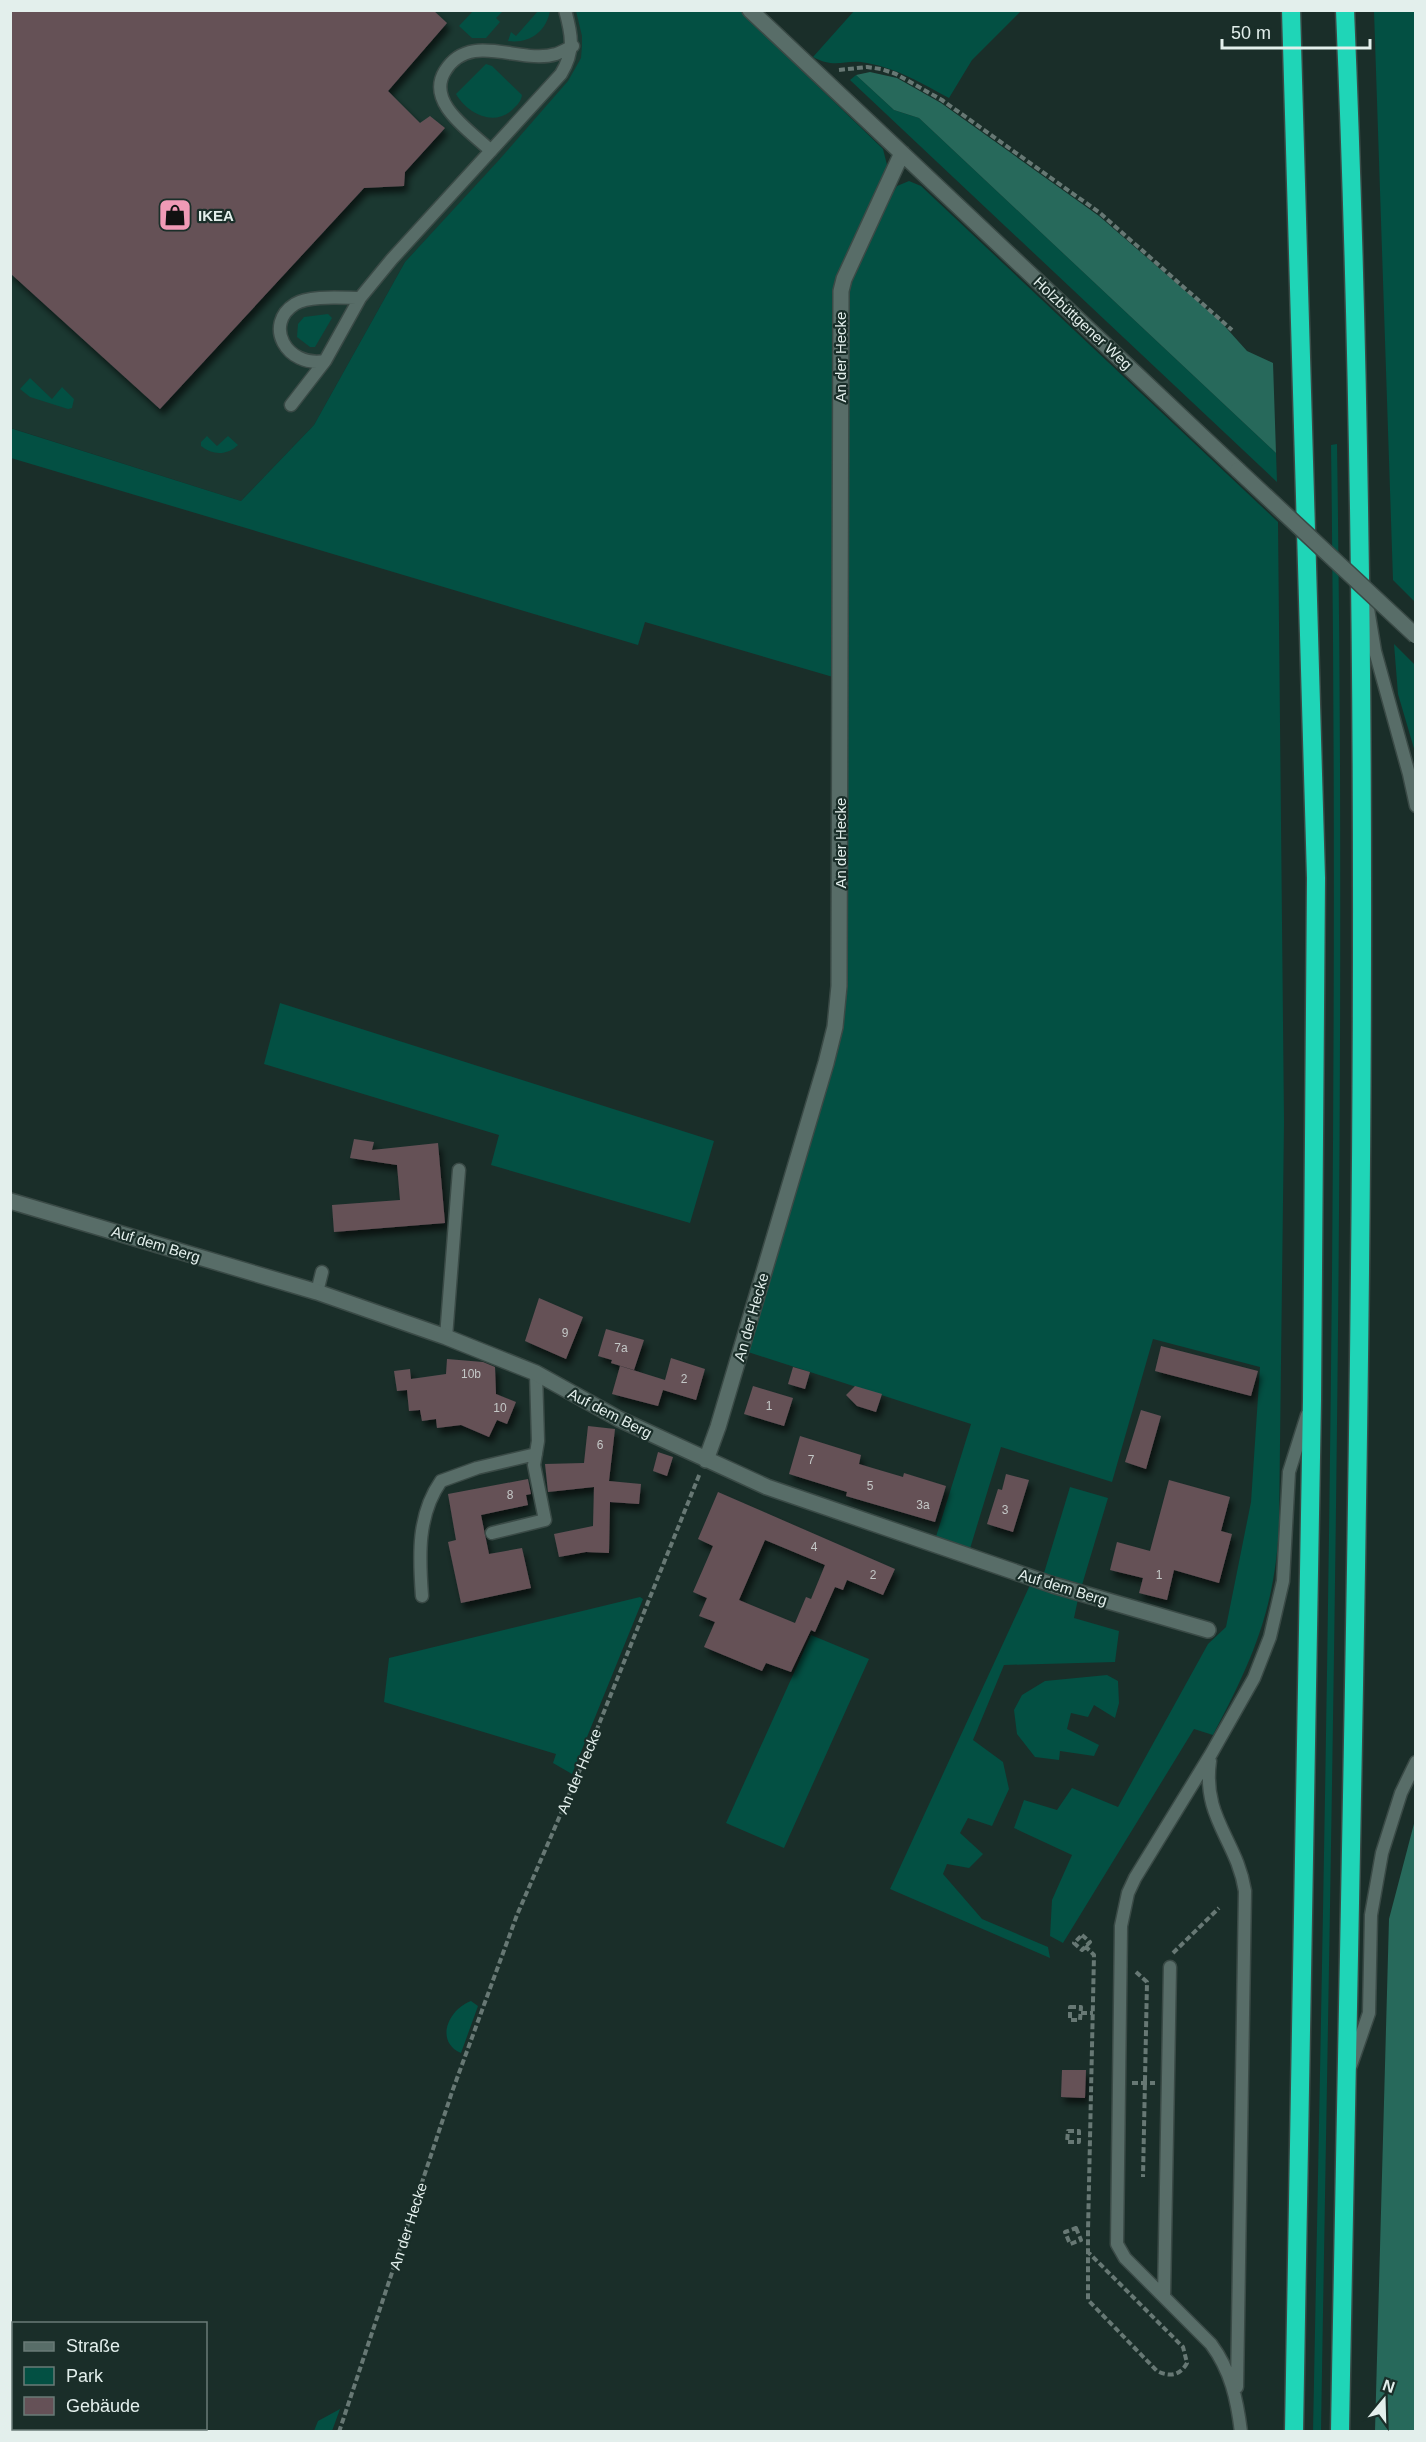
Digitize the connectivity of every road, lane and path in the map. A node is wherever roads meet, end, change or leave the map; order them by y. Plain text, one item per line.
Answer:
1 (565, 10) edge
2 (750, 10) edge
3 (1291, 10) edge
4 (1345, 10) edge
5 (573, 46) junction
6 (816, 73) junction
7 (491, 151) junction
8 (902, 153) junction
9 (360, 298) junction
10 (1232, 330) dead end
11 (325, 361) junction
12 (291, 405) dead end
13 (1360, 563) junction
14 (1416, 636) edge
15 (1416, 806) edge
16 (459, 1170) dead end
17 (10, 1201) edge
18 (322, 1272) dead end
19 (317, 1292) junction
20 (446, 1337) junction
21 (536, 1373) junction
22 (1312, 1400) junction
23 (536, 1454) junction
24 (706, 1460) junction
25 (492, 1533) dead end
26 (422, 1596) dead end
27 (1208, 1630) dead end
28 (1211, 1754) junction
29 (1416, 1762) edge
30 (1131, 1967) dead end
31 (1170, 1967) dead end
32 (1081, 2013) dead end
33 (1093, 2013) dead end
34 (1346, 2080) junction
35 (1079, 2136) dead end
36 (1090, 2136) dead end
37 (1143, 2177) dead end
38 (1088, 2232) dead end
39 (1079, 2235) junction
40 (1164, 2297) junction
41 (1237, 2400) junction
42 (339, 2432) edge
43 (1241, 2432) edge
44 (1294, 2432) edge
45 (1340, 2432) edge

1 - 5 lane
2 - 6 street, Holzbüttgener Weg
3 - 22 highway
4 - 13 highway
5 - 7 lane
5 - 7 lane
6 - 8 street, Holzbüttgener Weg
6 - 10 path
7 - 9 lane
8 - 14 street, Holzbüttgener Weg, bridge
8 - 24 street, An der Hecke
9 - 11 lane
9 - 11 lane
11 - 12 lane
13 - 15 lane
13 - 34 highway
16 - 20 lane
17 - 19 street, Auf dem Berg
18 - 19 lane
19 - 20 street, Auf dem Berg
20 - 21 street, Auf dem Berg
21 - 23 lane
21 - 24 street, Auf dem Berg
22 - 28 lane
22 - 44 highway
23 - 25 lane
23 - 26 lane
24 - 27 street, Auf dem Berg
24 - 42 path, An der Hecke
28 - 40 lane
28 - 41 lane
29 - 34 lane
30 - 37 path
31 - 40 lane
32 - 33 path
34 - 45 highway
35 - 36 path
38 - 39 path
39 - 39 path
40 - 41 lane
41 - 43 lane

